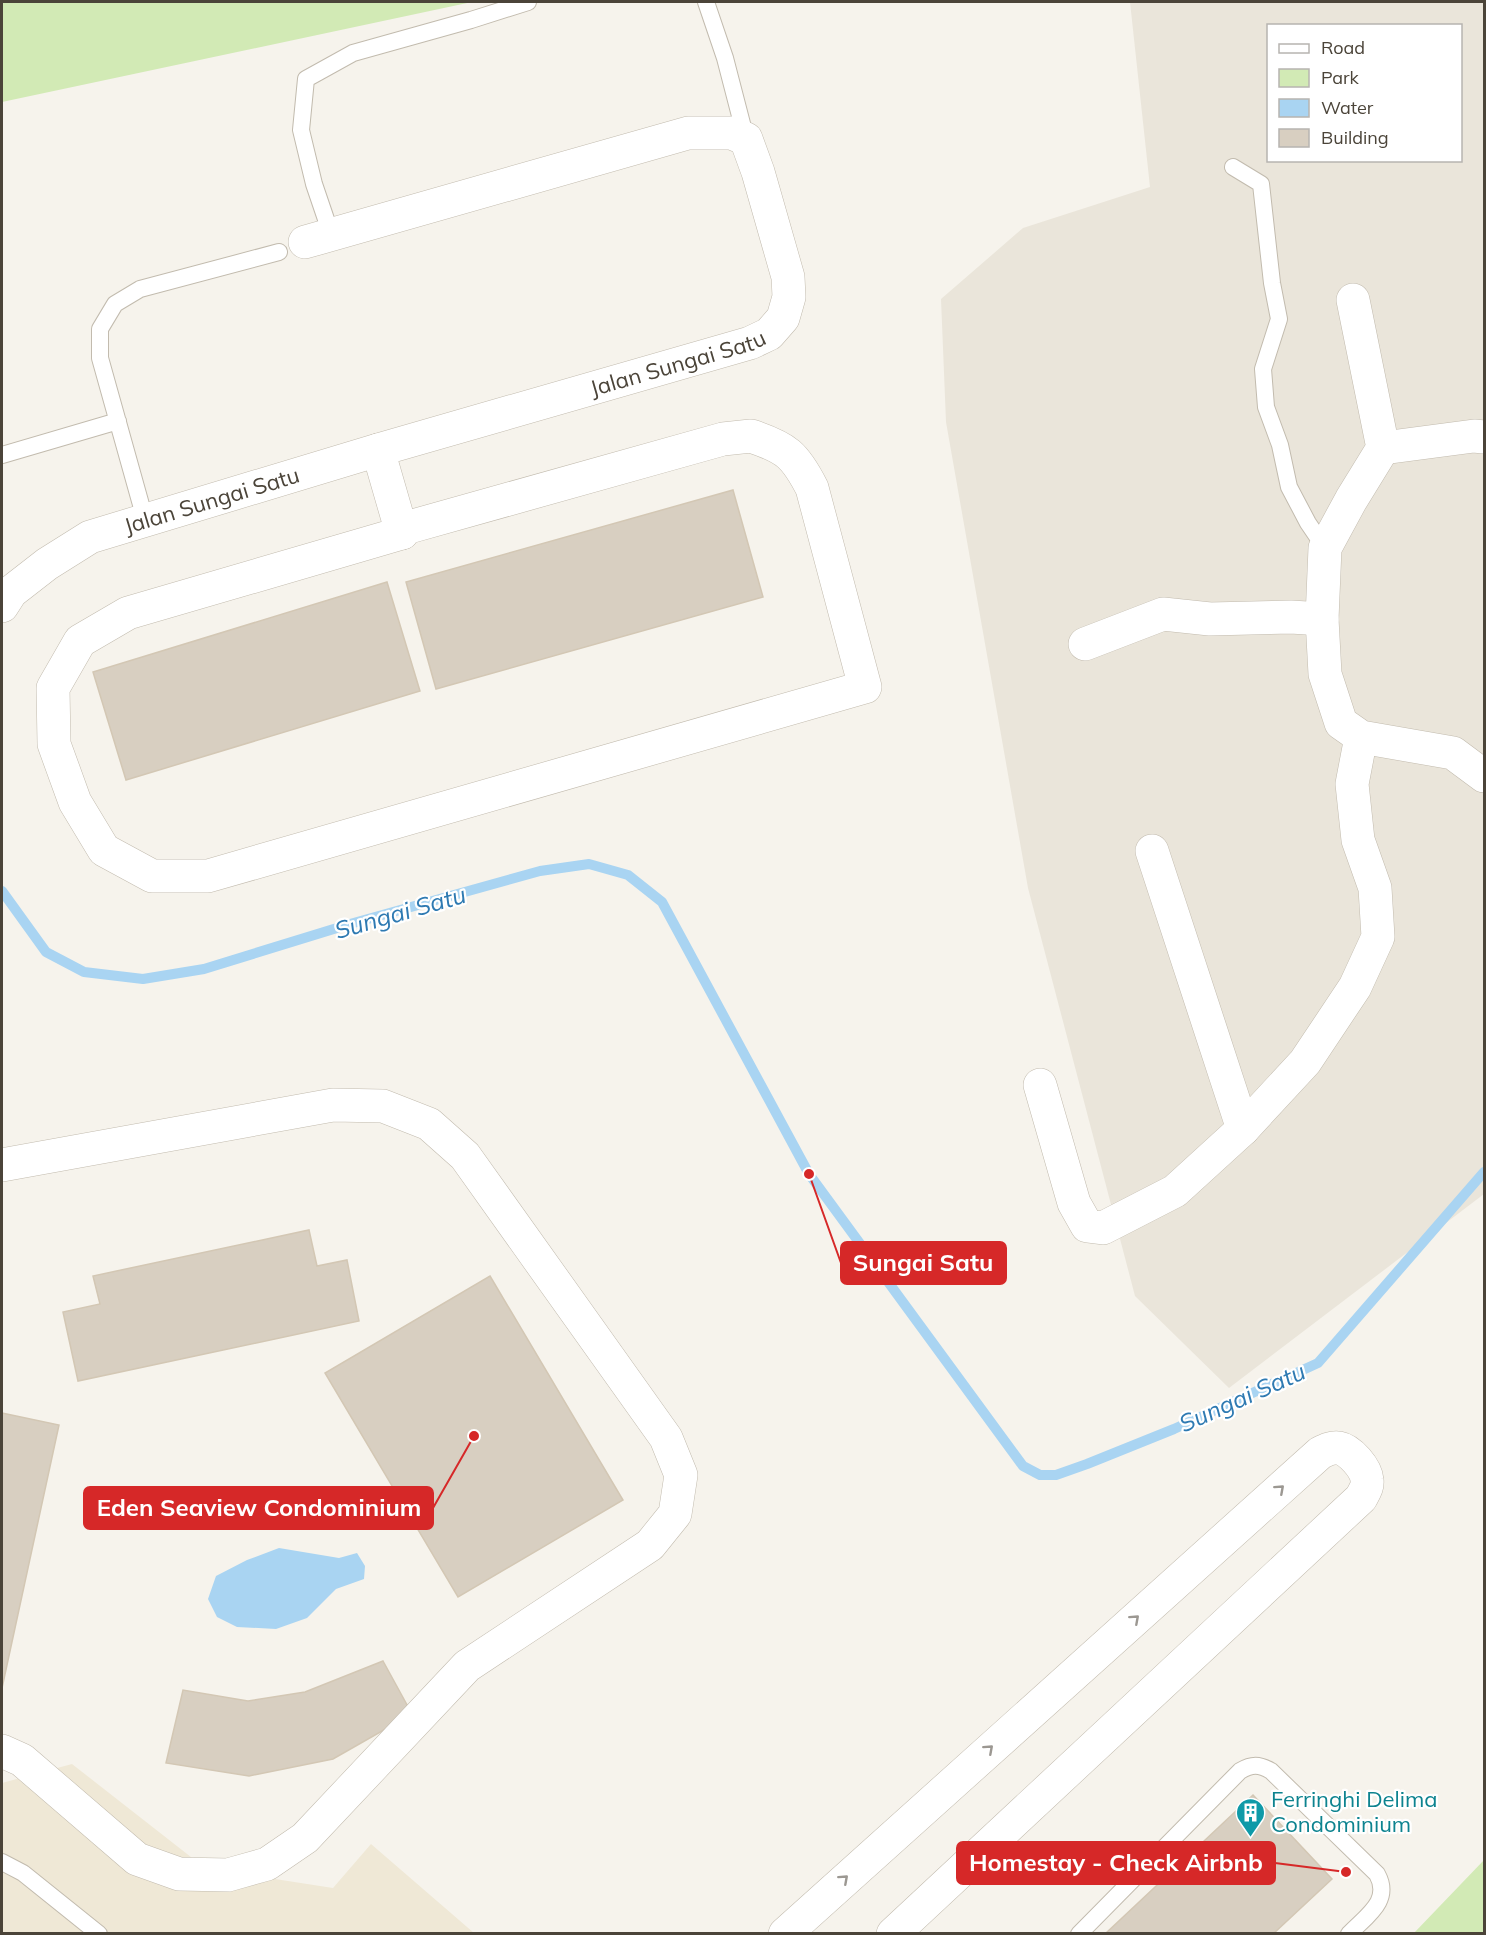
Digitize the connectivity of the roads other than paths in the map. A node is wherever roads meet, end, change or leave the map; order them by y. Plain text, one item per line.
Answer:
1 (528, 2) edge
2 (706, 2) edge
3 (746, 139) junction
4 (1233, 167) dead end
5 (305, 242) junction
6 (1353, 300) dead end
7 (118, 421) junction
8 (1485, 437) edge
9 (1383, 448) junction
10 (378, 450) junction
11 (2, 455) edge
12 (145, 519) junction
13 (402, 532) junction
14 (1325, 548) junction
15 (2, 606) edge
16 (1322, 619) junction
17 (1085, 644) dead end
18 (1361, 737) junction
19 (1485, 776) edge
20 (1152, 851) dead end
21 (1040, 1085) dead end
22 (1243, 1129) junction
23 (2, 1164) edge
24 (2, 1751) edge
25 (2, 1862) edge
26 (802, 1928) edge
27 (99, 1934) edge
28 (893, 1934) edge
29 (1079, 1934) edge
30 (1349, 1934) edge

1 - 5 lane
2 - 3 lane
3 - 5 street
3 - 10 street, Jalan Sungai Satu
4 - 14 lane
5 - 7 lane
6 - 9 street
7 - 11 lane
7 - 12 lane
8 - 9 street
9 - 14 street
10 - 12 street, Jalan Sungai Satu
10 - 13 street
12 - 15 street, Jalan Sungai Satu
13 - 13 street
14 - 16 street
16 - 17 street
16 - 18 street
18 - 19 street
18 - 22 street
20 - 22 street
21 - 22 street
23 - 24 street
25 - 27 lane
26 -> 28 street
29 - 30 lane

